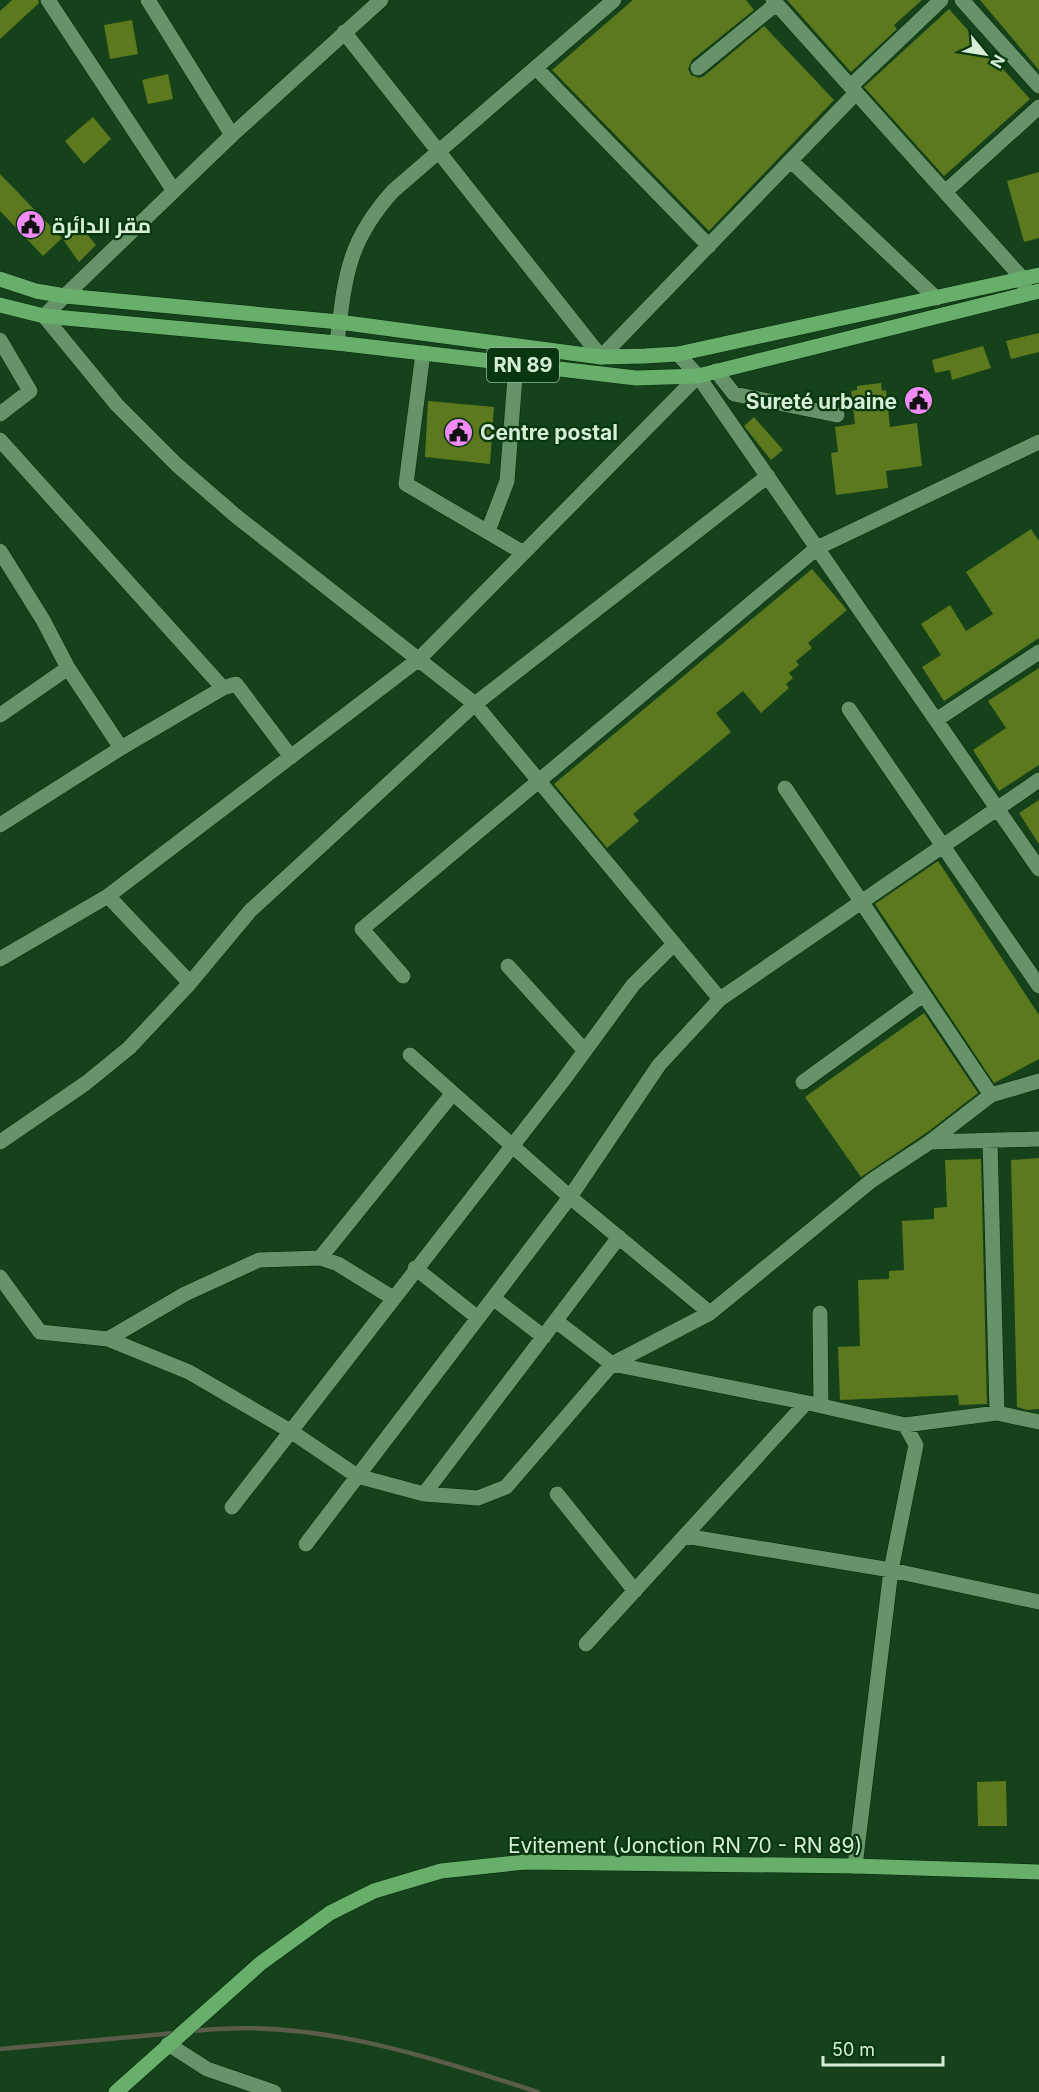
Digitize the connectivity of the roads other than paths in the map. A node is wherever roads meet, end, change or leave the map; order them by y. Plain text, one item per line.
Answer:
1 (48, 0) edge
2 (148, 0) edge
3 (381, 0) edge
4 (941, 0) edge
5 (962, 0) edge
6 (608, 2) edge
7 (775, 2) edge
8 (344, 32) junction
9 (536, 68) junction
10 (698, 68) dead end
11 (1039, 86) edge
12 (853, 90) junction
13 (1039, 107) edge
14 (232, 135) junction
15 (439, 153) junction
16 (791, 161) junction
17 (174, 191) junction
18 (945, 192) junction
19 (710, 246) junction
20 (1039, 275) edge
21 (0, 279) edge
22 (1023, 279) junction
23 (1033, 293) edge
24 (65, 296) junction
25 (936, 298) junction
26 (0, 305) edge
27 (44, 316) junction
28 (339, 322) junction
29 (0, 340) edge
30 (336, 343) junction
31 (423, 353) junction
32 (678, 354) junction
33 (601, 357) junction
34 (516, 364) junction
35 (716, 371) junction
36 (698, 376) junction
37 (0, 414) edge
38 (837, 415) dead end
39 (0, 440) edge
40 (1039, 442) edge
41 (768, 476) junction
42 (488, 531) junction
43 (817, 548) junction
44 (0, 551) edge
45 (522, 552) junction
46 (1039, 652) edge
47 (419, 658) junction
48 (68, 668) junction
49 (223, 688) junction
50 (475, 704) junction
51 (849, 708) dead end
52 (0, 715) edge
53 (936, 720) junction
54 (121, 748) junction
55 (291, 757) junction
56 (538, 780) junction
57 (1039, 780) edge
58 (785, 788) dead end
59 (997, 808) junction
60 (0, 825) edge
61 (942, 845) junction
62 (1039, 869) edge
63 (108, 896) junction
64 (861, 901) junction
65 (674, 944) junction
66 (0, 959) edge
67 (508, 966) dead end
68 (403, 976) dead end
69 (190, 983) junction
70 (1039, 986) edge
71 (923, 995) junction
72 (720, 999) junction
73 (584, 1050) junction
74 (410, 1054) dead end
75 (1039, 1081) edge
76 (803, 1082) dead end
77 (453, 1093) junction
78 (991, 1095) junction
79 (1039, 1139) edge
80 (990, 1141) junction
81 (0, 1142) edge
82 (930, 1142) junction
83 (511, 1145) junction
84 (570, 1197) junction
85 (619, 1237) junction
86 (320, 1258) junction
87 (415, 1268) junction
88 (0, 1277) edge
89 (393, 1298) junction
90 (493, 1298) junction
91 (710, 1313) junction
92 (820, 1313) dead end
93 (478, 1318) junction
94 (556, 1321) junction
95 (544, 1337) junction
96 (108, 1339) junction
97 (612, 1364) junction
98 (814, 1404) junction
99 (997, 1413) junction
100 (1039, 1422) edge
101 (905, 1425) junction
102 (292, 1432) junction
103 (357, 1476) junction
104 (424, 1494) junction
105 (557, 1494) dead end
106 (232, 1507) dead end
107 (685, 1536) junction
108 (306, 1544) dead end
109 (891, 1570) junction
110 (635, 1591) junction
111 (1039, 1602) edge
112 (586, 1644) dead end
113 (855, 1866) junction
114 (1039, 1867) edge
115 (994, 1871) junction
116 (1039, 1872) edge
117 (168, 2044) junction
118 (116, 2092) edge
119 (274, 2092) edge

1 - 17 street
2 - 14 street
3 - 8 street
4 - 12 street
5 - 11 street
6 - 9 street
7 - 10 street
7 - 12 street
8 - 14 street
8 - 15 street
9 - 15 street
9 - 19 street
12 - 16 street
12 - 18 street
13 - 18 street
14 - 17 street
15 - 28 street
15 - 33 street
16 - 19 street
16 - 25 street
17 - 24 street
18 - 22 street
19 - 33 street
20 - 22 main road, RN 89
21 - 24 main road, RN 89
22 - 23 street
22 - 25 main road, RN 89
23 - 35 main road, RN 89
24 - 27 street
24 - 28 main road, RN 89
25 - 32 main road, RN 89
26 - 27 main road, RN 89
27 - 30 main road, RN 89
27 - 47 street
28 - 30 street
28 - 33 main road, RN 89
29 - 37 street
30 - 31 main road, RN 89
31 - 34 main road, RN 89
31 - 42 street
32 - 33 main road, RN 89
32 - 36 street
34 - 36 main road, RN 89
34 - 42 street
35 - 36 main road, RN 89
35 - 38 street
36 - 41 street
36 - 45 street
39 - 49 street
40 - 43 street
41 - 43 street
41 - 50 street
42 - 45 street
43 - 53 street
43 - 56 street
44 - 48 street
45 - 47 street
46 - 53 street
47 - 50 street
47 - 55 street
48 - 52 street
48 - 54 street
49 - 54 street
49 - 55 street
50 - 56 street
50 - 69 street
51 - 61 street
53 - 59 street
54 - 60 street
55 - 63 street
56 - 65 street
56 - 68 street
57 - 59 street
58 - 64 street
59 - 61 street
59 - 62 street
61 - 64 street
61 - 70 street
63 - 66 street
63 - 69 street
64 - 71 street
64 - 72 street
65 - 72 street
65 - 73 street
67 - 73 street
69 - 81 street
71 - 76 street
71 - 78 street
72 - 84 street
73 - 83 street
74 - 77 street
75 - 78 street
77 - 83 street
77 - 86 street
78 - 82 street
79 - 80 street
80 - 82 street
80 - 99 street
82 - 91 street
83 - 84 street
83 - 87 street
84 - 85 street
84 - 90 street
85 - 91 street
85 - 94 street
86 - 89 street
86 - 96 street
87 - 89 street
87 - 93 street
88 - 96 street
89 - 102 street
90 - 93 street
90 - 95 street
91 - 97 street
92 - 98 street
93 - 103 street
94 - 95 street
94 - 97 street
95 - 104 street
96 - 102 street
97 - 98 street
97 - 104 street
98 - 101 street
98 - 107 street
99 - 100 street
99 - 101 street
101 - 109 street
102 - 103 street
102 - 106 street
103 - 104 street
103 - 108 street
105 - 110 street
107 - 109 street
107 - 110 street
109 - 111 street
109 - 113 street
110 - 112 street
113 - 115 main road, Evitement (Jonction RN 70 - RN 89)
113 - 117 main road, Evitement (Jonction RN 70 - RN 89)
114 - 115 street
115 - 116 main road, Evitement (Jonction RN 70 - RN 89)
117 - 118 main road, Evitement (Jonction RN 70 - RN 89)
117 - 119 street

